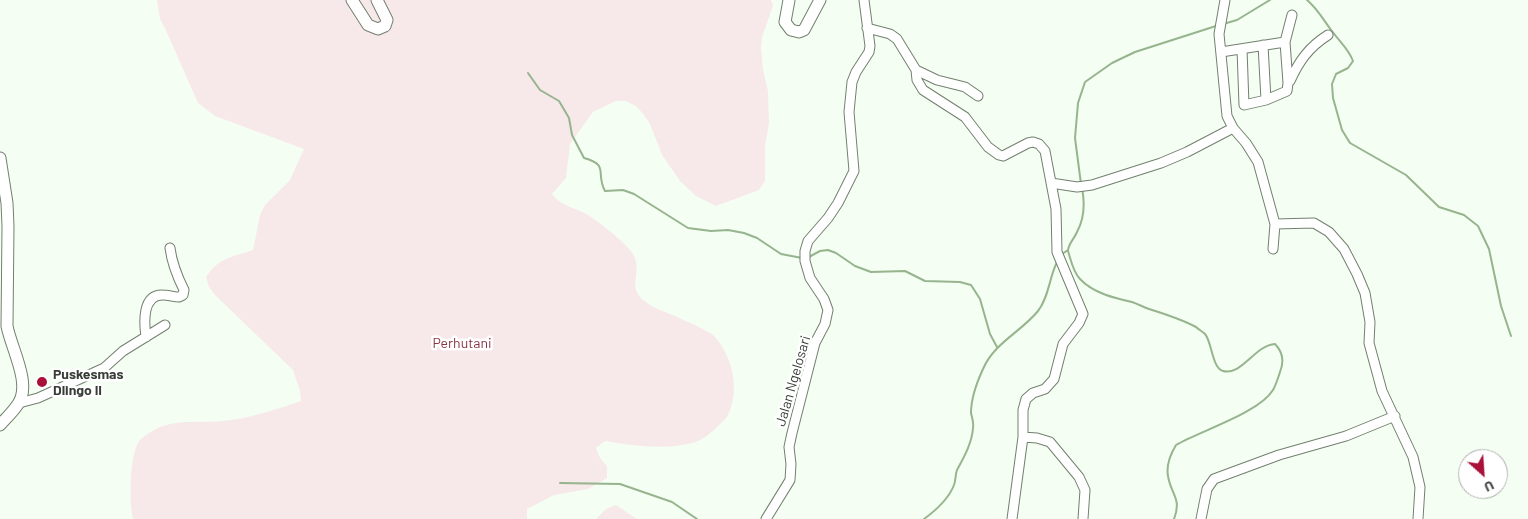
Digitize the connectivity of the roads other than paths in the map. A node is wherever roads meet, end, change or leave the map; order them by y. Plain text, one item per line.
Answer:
1 (352, 0) edge
2 (377, 0) edge
3 (788, 0) edge
4 (820, 0) edge
5 (864, 0) edge
6 (1225, 0) edge
7 (1292, 16) dead end
8 (867, 28) junction
9 (1328, 35) dead end
10 (1285, 42) junction
11 (1263, 45) junction
12 (1242, 49) junction
13 (1221, 52) junction
14 (916, 70) junction
15 (1288, 84) junction
16 (978, 96) dead end
17 (1266, 100) junction
18 (1233, 128) junction
19 (0, 158) edge
20 (1051, 183) junction
21 (1275, 224) junction
22 (170, 248) dead end
23 (1273, 249) dead end
24 (165, 325) dead end
25 (146, 337) junction
26 (19, 403) junction
27 (1395, 416) junction
28 (0, 425) edge
29 (1023, 437) junction
30 (766, 519) edge
31 (1012, 519) edge
32 (1083, 519) edge
33 (1201, 519) edge
34 (1418, 519) edge

1 - 2 main road
3 - 4 main road
5 - 8 street, Jalan Ngelosari
6 - 13 street
7 - 10 street
8 - 14 street
8 - 30 street, Jalan Ngelosari
9 - 15 street
10 - 11 street
10 - 15 street
11 - 12 street
11 - 17 street
12 - 13 street
12 - 17 street
13 - 18 street
14 - 16 street
14 - 20 street
15 - 17 street
18 - 20 street
18 - 21 street
19 - 26 main road
20 - 29 street
21 - 23 street
21 - 27 street
22 - 25 street
24 - 25 street
25 - 26 street
26 - 28 main road
27 - 33 street
27 - 34 street
29 - 31 street
29 - 32 street

